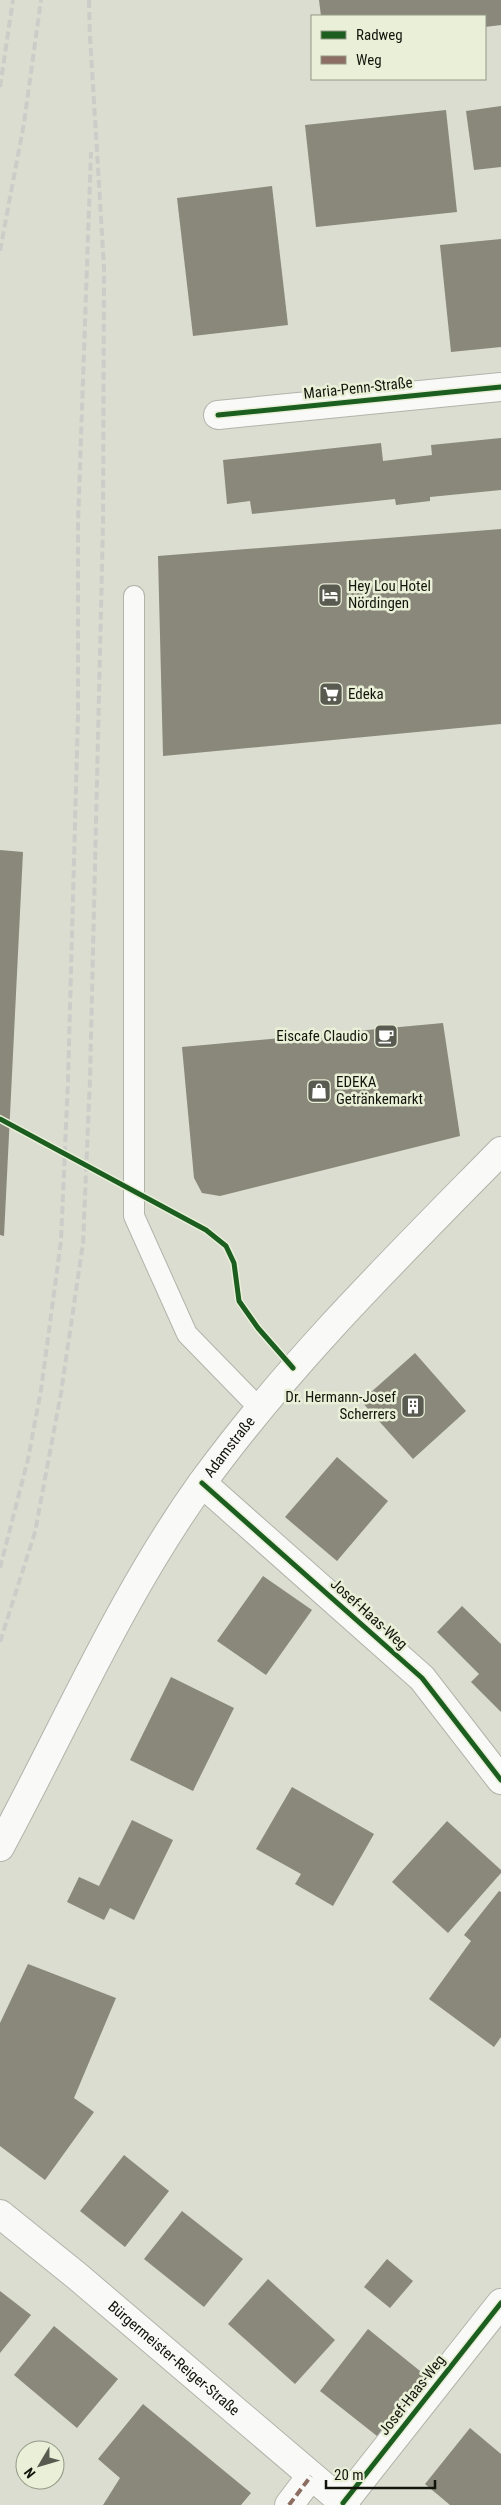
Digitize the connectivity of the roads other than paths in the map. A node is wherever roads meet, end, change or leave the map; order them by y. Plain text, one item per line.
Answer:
1 (501, 387) edge
2 (218, 415) dead end
3 (134, 596) dead end
4 (501, 1151) edge
5 (260, 1409) junction
6 (202, 1483) junction
7 (501, 1780) edge
8 (0, 1847) edge
9 (0, 2214) edge
10 (501, 2303) edge
11 (311, 2476) junction
12 (345, 2504) edge
13 (289, 2505) edge

1 - 2 main road, Maria-Penn-Straße
3 - 5 lane
4 - 5 main road, Adamstraße
5 - 6 main road, Adamstraße
6 - 7 main road, Josef-Haas-Weg
6 - 8 main road, Adamstraße
9 - 11 main road, Bürgermeister-Reiger-Straße
10 - 12 main road, Josef-Haas-Weg
11 - 12 main road, Bürgermeister-Reiger-Straße
11 - 13 main road

